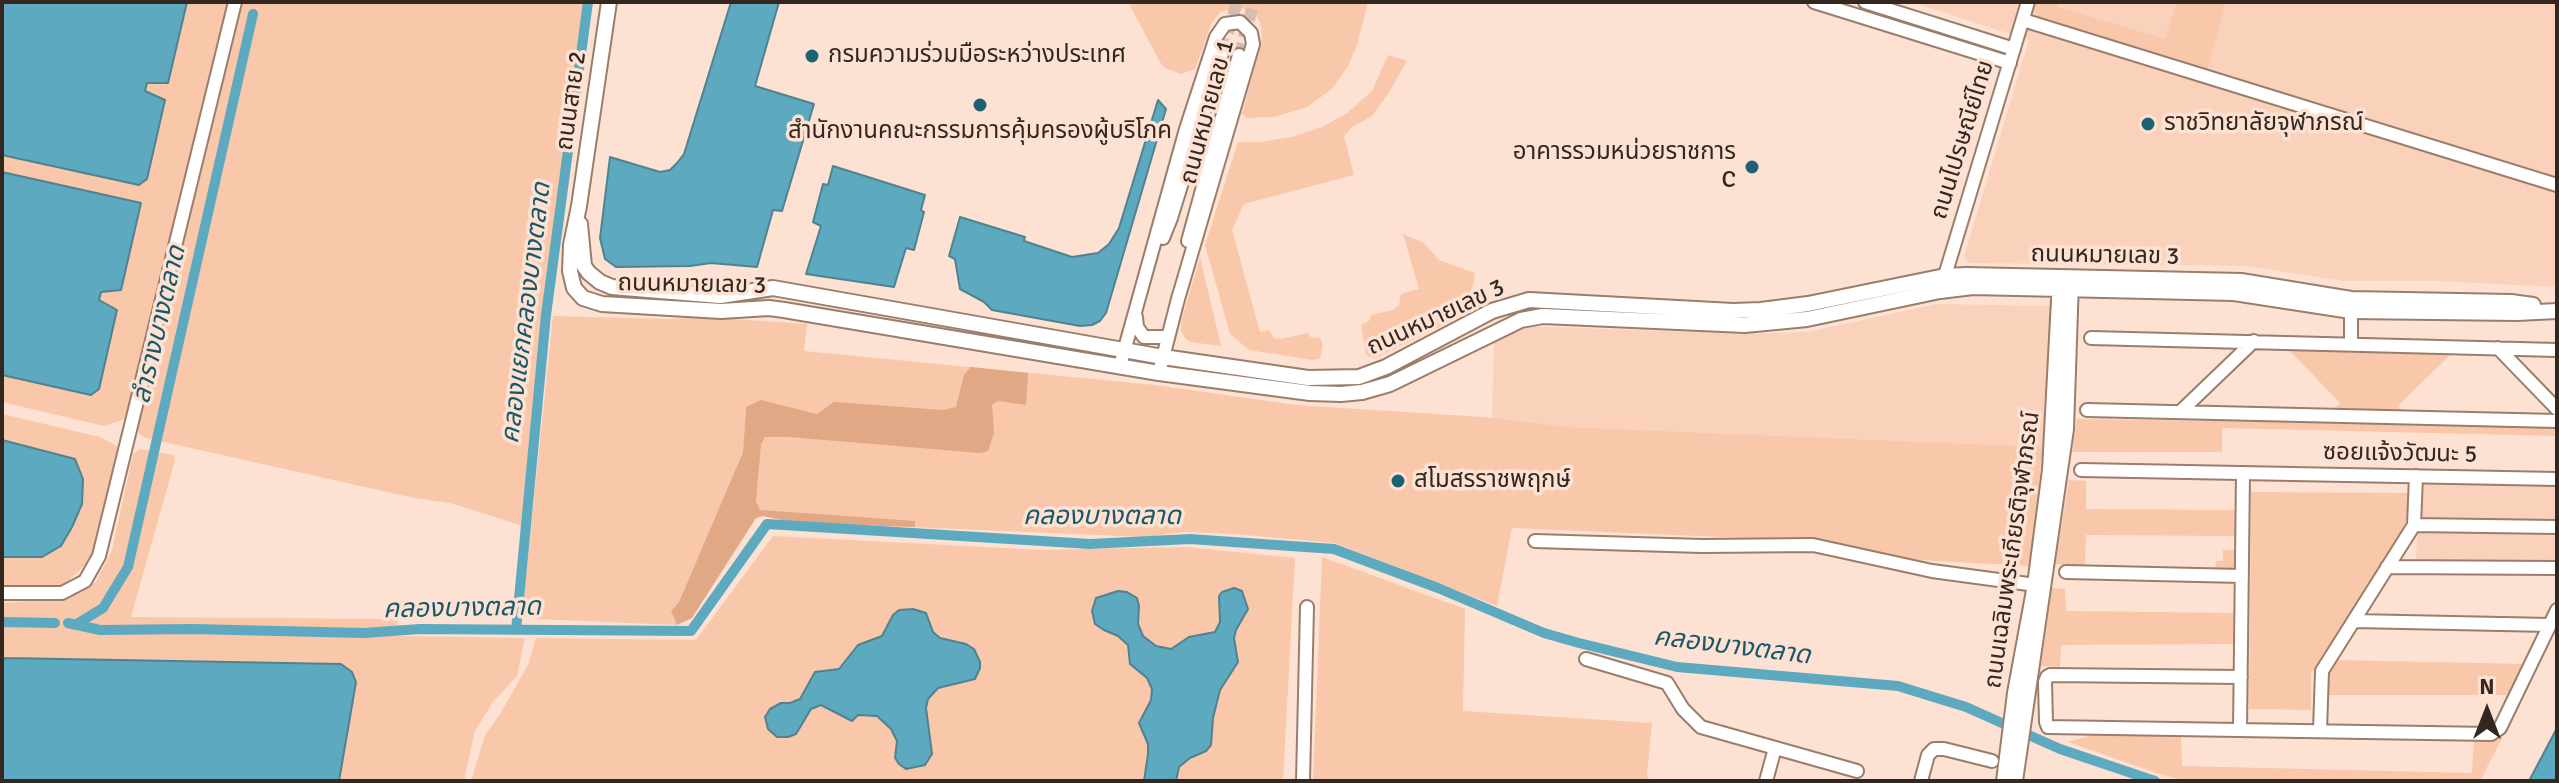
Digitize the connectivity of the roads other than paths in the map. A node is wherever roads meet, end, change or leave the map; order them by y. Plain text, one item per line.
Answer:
1 (235, 2) edge
2 (609, 2) edge
3 (1814, 2) edge
4 (1865, 2) edge
5 (2028, 2) edge
6 (2023, 20) junction
7 (1980, 39) junction
8 (2014, 49) junction
9 (1223, 50) tunnel mouth
10 (1977, 53) junction
11 (1239, 55) tunnel mouth
12 (2010, 63) junction
13 (2557, 185) edge
14 (579, 206) junction
15 (1945, 276) junction
16 (2066, 283) junction
17 (1141, 289) junction
18 (1940, 291) junction
19 (1178, 299) junction
20 (1135, 309) junction
21 (2557, 310) edge
22 (2351, 311) junction
23 (1167, 337) junction
24 (2091, 338) dead end
25 (2254, 341) junction
26 (2351, 344) junction
27 (2498, 348) junction
28 (2557, 350) edge
29 (1124, 351) junction
30 (1163, 357) junction
31 (1120, 366) junction
32 (1159, 373) junction
33 (2557, 409) edge
34 (2087, 410) dead end
35 (2180, 412) junction
36 (2557, 421) edge
37 (2081, 470) dead end
38 (2243, 473) junction
39 (2416, 476) junction
40 (2557, 479) edge
41 (2414, 525) junction
42 (2557, 527) edge
43 (1535, 541) dead end
44 (2387, 567) junction
45 (2557, 568) edge
46 (2066, 572) dead end
47 (2242, 576) junction
48 (2040, 586) junction
49 (2, 593) edge
50 (1307, 607) dead end
51 (2557, 610) edge
52 (2354, 621) junction
53 (2550, 625) junction
54 (1586, 659) dead end
55 (2241, 677) junction
56 (2240, 730) junction
57 (2320, 731) junction
58 (1775, 748) junction
59 (1992, 761) dead end
60 (1857, 771) dead end
61 (2010, 776) edge
62 (1303, 781) edge
63 (1766, 781) edge
64 (1921, 781) edge

1 - 49 street
2 - 14 street, ถนนสาย 2
3 - 10 street
4 - 7 street
5 - 6 street, ถนนไปรษณีย์ไทย
6 - 8 street, ถนนไปรษณีย์ไทย
6 - 13 street
7 - 8 street
7 - 10 street
8 - 12 street, ถนนไปรษณีย์ไทย
9 - 17 street, ถนนหมายเลข 1
10 - 12 street
11 - 19 street, ถนนหมายเลข 1
12 - 15 street, ถนนไปรษณีย์ไทย
14 - 29 street, ถนนหมายเลข 3
14 - 31 street, ถนนหมายเลข 3
15 - 16 street, ถนนหมายเลข 3
15 - 18 street, ถนนไปรษณีย์ไทย
15 - 30 street, ถนนหมายเลข 3
16 - 18 street, ถนนหมายเลข 3
16 - 21 street, ถนนหมายเลข 3
16 - 22 street, ถนนหมายเลข 3
16 - 48 street, ถนนเฉลิมพระเกียรติจุฬาภรณ์
17 - 19 street, ถนนหมายเลข 1
17 - 20 street, ถนนหมายเลข 1
18 - 32 street, ถนนหมายเลข 3
19 - 23 street, ถนนหมายเลข 1
20 - 23 street
20 - 29 street, ถนนหมายเลข 1
21 - 22 street, ถนนหมายเลข 3
22 - 26 street
23 - 30 street, ถนนหมายเลข 1
24 - 25 street
25 - 26 street
25 - 35 street
26 - 27 street
27 - 28 street
27 - 33 street
29 - 30 street, ถนนหมายเลข 3
29 - 31 street, ถนนหมายเลข 1
30 - 32 street, ถนนหมายเลข 1
31 - 32 street, ถนนหมายเลข 3
34 - 35 street
35 - 36 street
37 - 38 street, ซอยแจ้งวัฒนะ 5
38 - 39 street, ซอยแจ้งวัฒนะ 5
38 - 47 street
39 - 40 street, ซอยแจ้งวัฒนะ 5
39 - 41 street
41 - 42 street
41 - 44 street
43 - 48 street
44 - 45 street
44 - 52 street
46 - 47 street
47 - 55 street
48 - 61 street, ถนนเฉลิมพระเกียรติจุฬาภรณ์
50 - 62 street
51 - 53 street
52 - 53 street
52 - 57 street
53 - 57 street
54 - 58 street
55 - 56 street
55 - 56 street
56 - 57 street
58 - 60 street
58 - 63 street
59 - 64 street

